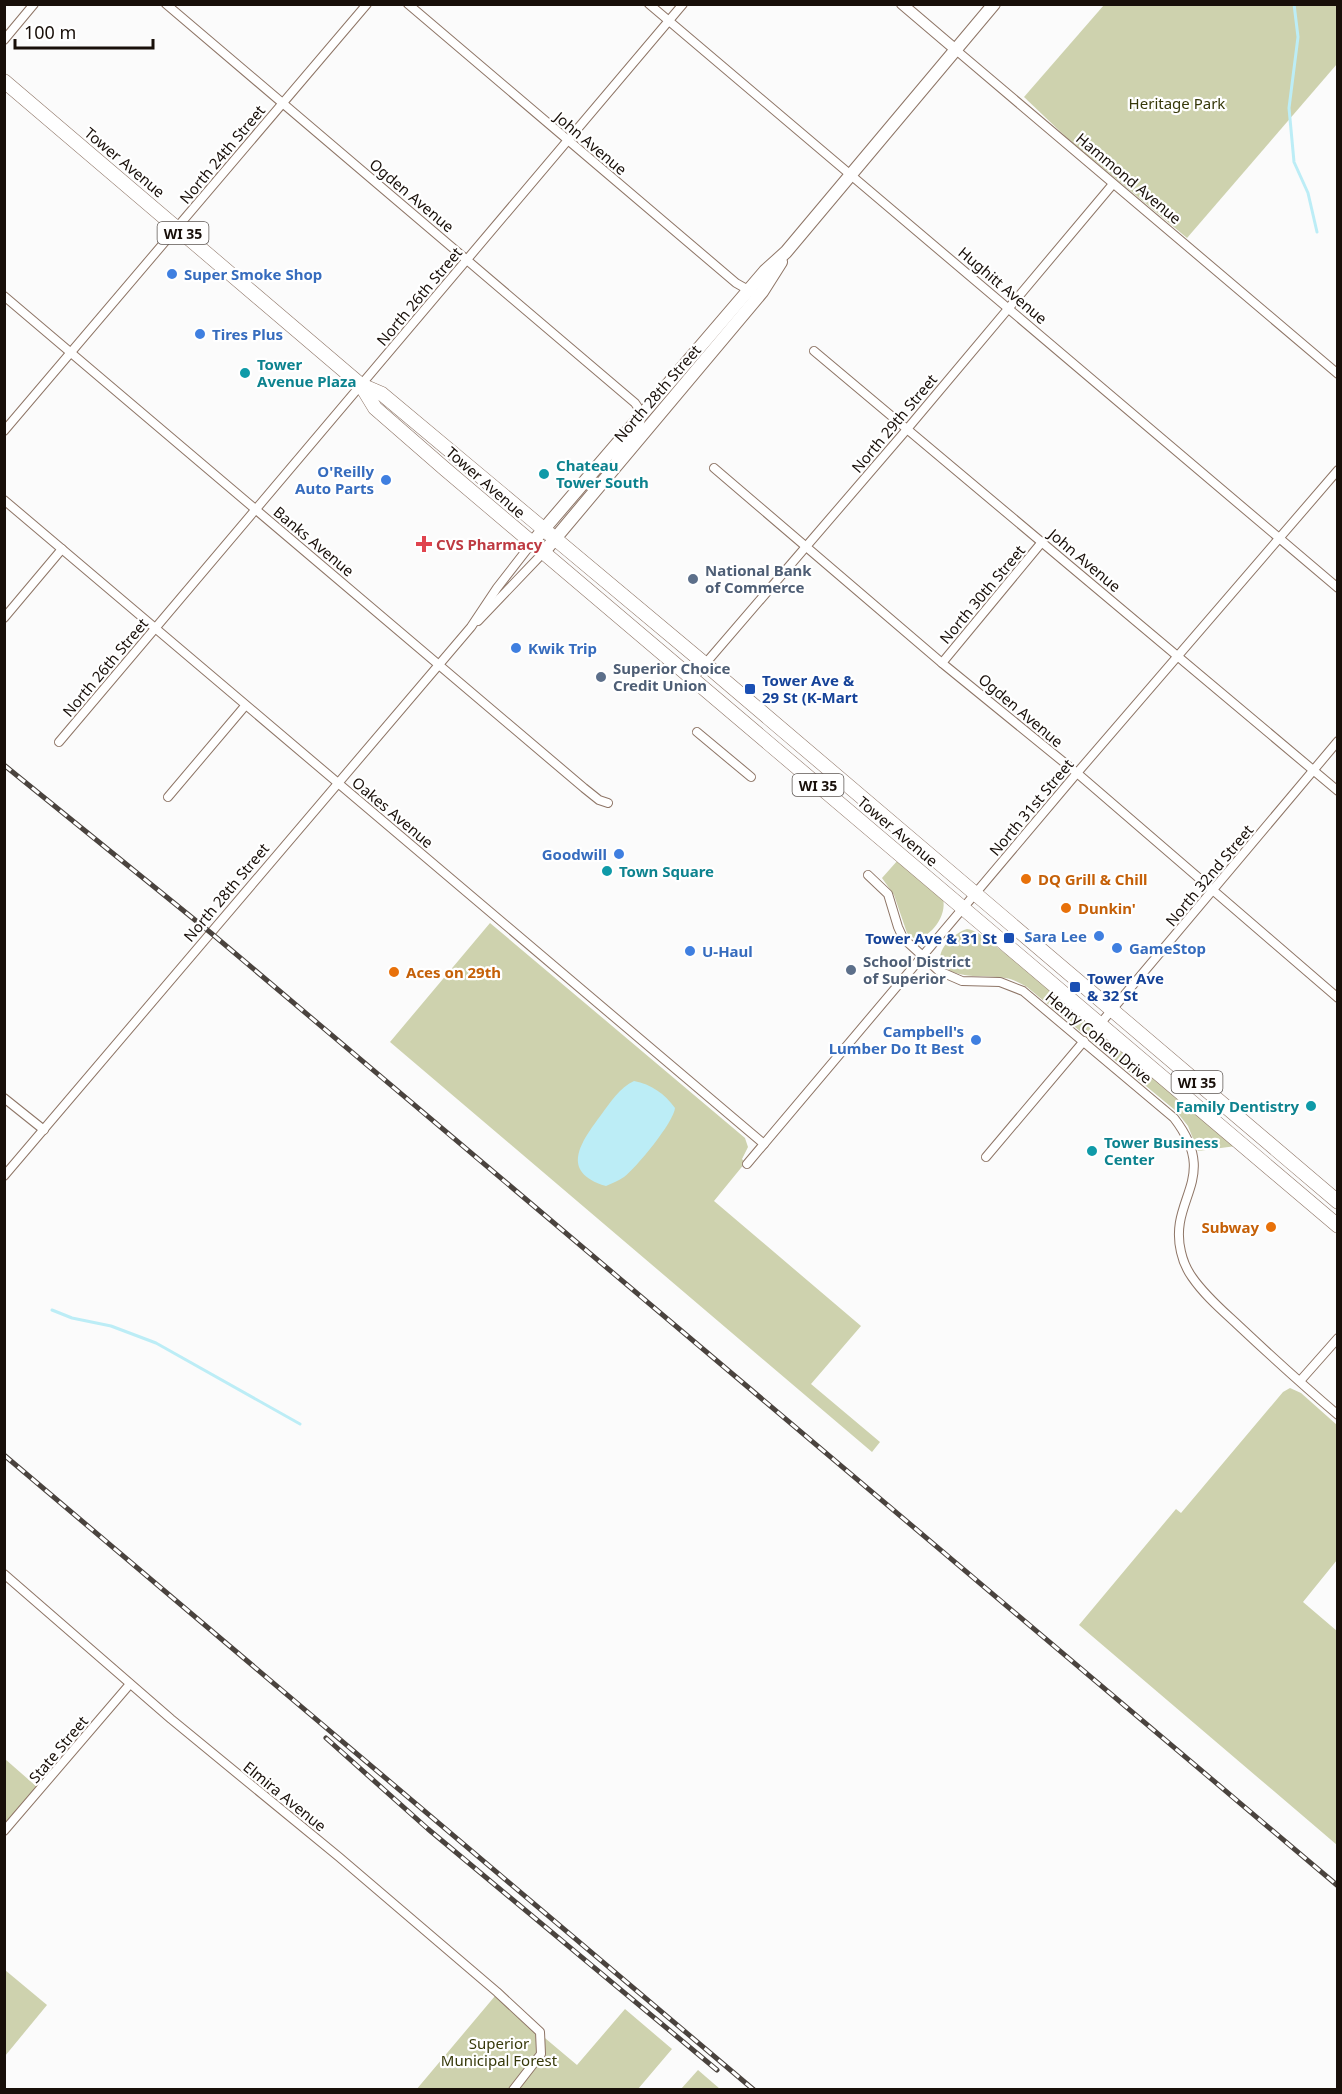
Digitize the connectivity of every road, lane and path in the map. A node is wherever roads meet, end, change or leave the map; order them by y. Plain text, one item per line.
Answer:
1 (34, 4) edge
2 (166, 4) edge
3 (368, 4) edge
4 (408, 4) edge
5 (649, 4) edge
6 (683, 4) edge
7 (902, 4) edge
8 (994, 4) edge
9 (669, 21) junction
10 (4, 39) edge
11 (956, 50) junction
12 (4, 81) edge
13 (283, 103) junction
14 (568, 140) junction
15 (852, 175) junction
16 (1113, 184) junction
17 (177, 228) junction
18 (786, 252) junction
19 (467, 260) junction
20 (748, 291) junction
21 (762, 292) junction
22 (4, 296) edge
23 (1009, 308) junction
24 (814, 351) dead end
25 (72, 353) junction
26 (1338, 374) edge
27 (361, 385) junction
28 (642, 414) junction
29 (908, 428) junction
30 (4, 431) edge
31 (714, 468) dead end
32 (611, 470) junction
33 (1338, 470) edge
34 (4, 500) edge
35 (255, 510) junction
36 (544, 529) junction
37 (1279, 537) junction
38 (555, 539) junction
39 (1042, 542) junction
40 (532, 543) junction
41 (806, 547) junction
42 (62, 549) junction
43 (543, 553) junction
44 (1338, 588) edge
45 (4, 618) edge
46 (471, 627) junction
47 (155, 628) junction
48 (1177, 656) junction
49 (942, 663) junction
50 (705, 664) junction
51 (438, 665) junction
52 (693, 678) junction
53 (246, 706) junction
54 (697, 732) dead end
55 (1338, 741) edge
56 (59, 742) dead end
57 (1314, 771) junction
58 (1077, 774) junction
59 (751, 777) dead end
60 (338, 784) junction
61 (1338, 791) edge
62 (168, 797) dead end
63 (608, 803) dead end
64 (868, 875) dead end
65 (1212, 891) junction
66 (975, 895) junction
67 (964, 908) junction
68 (922, 957) junction
69 (1338, 998) edge
70 (1112, 1010) junction
71 (1100, 1024) junction
72 (1084, 1041) junction
73 (4, 1098) edge
74 (44, 1130) junction
75 (764, 1144) junction
76 (986, 1157) dead end
77 (747, 1164) dead end
78 (4, 1176) edge
79 (1338, 1202) edge
80 (1338, 1226) edge
81 (1338, 1338) edge
82 (1300, 1381) junction
83 (1338, 1415) edge
84 (4, 1574) edge
85 (130, 1684) junction
86 (4, 1831) edge
87 (513, 2090) edge

1 - 10 street
2 - 13 street, Ogden Avenue
3 - 13 street, North 24th Street
4 - 14 street, John Avenue
5 - 9 street, Hughitt Avenue
6 - 9 street, North 26th Street
7 - 11 street, Hammond Avenue
8 - 11 main road, North 28th Street
9 - 14 street, North 26th Street
9 - 15 street, Hughitt Avenue
11 - 15 main road, North 28th Street
11 - 16 street, Hammond Avenue
12 - 17 main road, Tower Avenue / WI 35
13 - 17 street, North 24th Street
13 - 19 street, Ogden Avenue
14 - 19 street, North 26th Street
14 - 20 street, John Avenue
15 - 18 main road, North 28th Street
15 - 23 street, Hughitt Avenue
16 - 23 street, North 29th Street
16 - 26 street, Hammond Avenue
17 - 25 street, North 24th Street
17 - 27 main road, Tower Avenue / WI 35
18 - 20 main road, North 28th Street
18 - 21 main road, North 28th Street
19 - 27 street, North 26th Street
19 - 28 street, Ogden Avenue
20 - 21 street
20 - 28 main road, North 28th Street
21 - 32 main road, North 28th Street
22 - 25 street, Banks Avenue
23 - 29 street, North 29th Street
23 - 37 street, Hughitt Avenue
24 - 29 street, John Avenue
25 - 30 street, North 24th Street
25 - 35 street, Banks Avenue
27 - 35 street, North 26th Street
27 - 36 main road, Tower Avenue / WI 35
27 - 40 main road, Tower Avenue / WI 35
28 - 32 street
28 - 36 main road, North 28th Street
29 - 39 street, John Avenue
29 - 41 street, North 29th Street
31 - 41 street, Ogden Avenue
32 - 38 main road, North 28th Street
33 - 37 street, North 31st Street
34 - 42 street, Oakes Avenue
35 - 47 street, North 26th Street
35 - 51 street, Banks Avenue
36 - 38 main road, Tower Avenue / WI 35
36 - 40 main road, North 28th Street
37 - 44 street, Hughitt Avenue
37 - 48 street, North 31st Street
38 - 43 main road, North 28th Street
38 - 50 main road, Tower Avenue / WI 35
39 - 48 street, John Avenue
39 - 49 street, North 30th Street
40 - 43 main road, Tower Avenue / WI 35
40 - 46 street, North 28th Street
41 - 49 street, Ogden Avenue
41 - 50 street, North 29th Street
42 - 45 street
42 - 47 street, Oakes Avenue
43 - 46 street, North 28th Street
43 - 52 main road, Tower Avenue / WI 35
46 - 51 street, North 28th Street
47 - 53 street, Oakes Avenue
47 - 56 street, North 26th Street
48 - 57 street, John Avenue
48 - 58 street, North 31st Street
49 - 58 street, Ogden Avenue
50 - 52 street, North 29th Street
50 - 66 main road, Tower Avenue / WI 35
51 - 60 street, North 28th Street
51 - 63 street, Banks Avenue
52 - 67 main road, Tower Avenue / WI 35
53 - 60 street, Oakes Avenue
53 - 62 street
54 - 59 street
55 - 57 street, North 32nd Street
57 - 61 street, John Avenue
57 - 65 street, North 32nd Street
58 - 65 street, Ogden Avenue
58 - 66 street, North 31st Street
60 - 74 street, North 28th Street
60 - 75 street, Oakes Avenue
64 - 68 street, Henry Cohen Drive
65 - 69 street, Ogden Avenue
65 - 70 street, North 32nd Street
66 - 67 street, North 31st Street
66 - 70 main road, Tower Avenue / WI 35
67 - 68 street, North 31st Street
67 - 71 main road, Tower Avenue / WI 35
68 - 72 street, Henry Cohen Drive
68 - 75 street, North 31st Street
70 - 71 street, North 32nd Street
70 - 79 main road, Tower Avenue / WI 35
71 - 80 main road, Tower Avenue / WI 35
72 - 76 street
72 - 82 street, Henry Cohen Drive
73 - 74 street
74 - 78 street, North 28th Street
75 - 77 street, North 31st Street
81 - 82 street
82 - 83 street, Henry Cohen Drive
84 - 85 street, Elmira Avenue
85 - 86 street, State Street
85 - 87 street, Elmira Avenue

